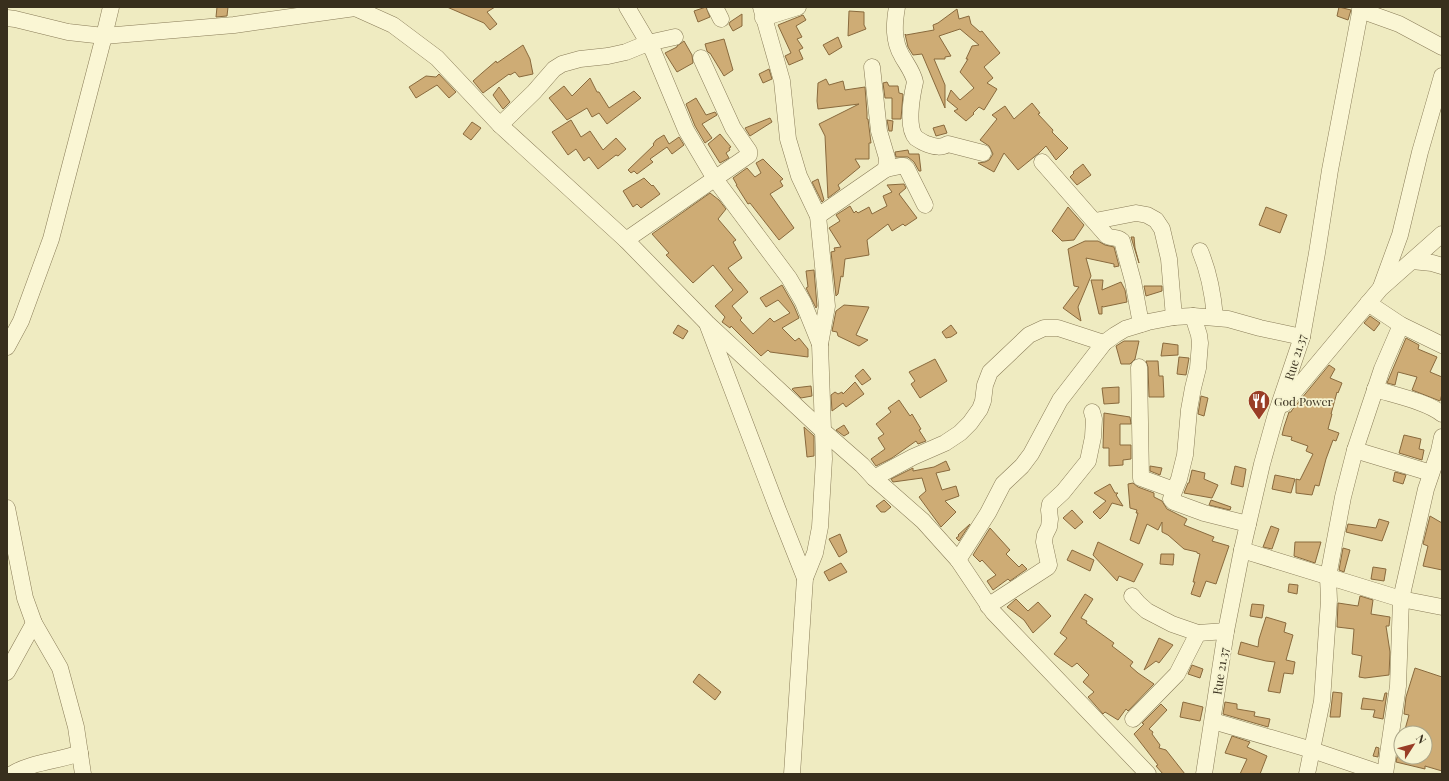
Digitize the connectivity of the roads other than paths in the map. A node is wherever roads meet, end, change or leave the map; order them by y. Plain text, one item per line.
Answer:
1 (111, 7) edge
2 (386, 7) edge
3 (627, 7) edge
4 (798, 7) edge
5 (897, 7) edge
6 (354, 8) edge
7 (1360, 8) edge
8 (762, 13) edge
9 (13, 15) edge
10 (393, 25) junction
11 (104, 36) junction
12 (675, 37) dead end
13 (648, 43) junction
14 (1442, 47) edge
15 (701, 58) dead end
16 (872, 67) dead end
17 (1442, 76) edge
18 (500, 125) junction
19 (983, 153) dead end
20 (1042, 162) dead end
21 (886, 170) junction
22 (715, 179) junction
23 (925, 205) dead end
24 (818, 216) junction
25 (1095, 221) junction
26 (1442, 234) edge
27 (626, 240) junction
28 (1200, 250) dead end
29 (1412, 261) junction
30 (1442, 266) edge
31 (1380, 289) junction
32 (1368, 303) junction
33 (1193, 316) junction
34 (1174, 317) junction
35 (1215, 317) junction
36 (707, 323) junction
37 (1141, 324) junction
38 (1401, 325) junction
39 (1302, 337) junction
40 (1104, 343) junction
41 (820, 344) junction
42 (1442, 345) edge
43 (7, 347) edge
44 (1139, 367) dead end
45 (1375, 389) junction
46 (1092, 412) dead end
47 (1276, 414) junction
48 (1442, 414) edge
49 (822, 430) junction
50 (1442, 437) edge
51 (1355, 450) junction
52 (1431, 473) junction
53 (874, 478) junction
54 (1174, 490) junction
55 (7, 508) edge
56 (1248, 524) junction
57 (1242, 550) junction
58 (958, 560) junction
59 (1328, 577) junction
60 (14, 578) edge
61 (805, 578) junction
62 (1132, 596) dead end
63 (1401, 599) junction
64 (988, 606) junction
65 (1442, 607) edge
66 (34, 623) junction
67 (1226, 631) junction
68 (1198, 633) junction
69 (7, 672) edge
70 (1133, 719) dead end
71 (1212, 722) junction
72 (1312, 750) junction
73 (80, 753) junction
74 (12, 774) edge
75 (83, 774) edge
76 (792, 774) edge
77 (1148, 774) edge
78 (1204, 774) edge
79 (1307, 774) edge
80 (1384, 774) edge

1 - 11 street
2 - 10 street
3 - 13 street
4 - 8 street
5 - 19 street
6 - 10 street
6 - 11 street
7 - 14 street
7 - 39 street, Rue 21.37
8 - 24 street
9 - 11 street
10 - 18 street
11 - 43 street
12 - 13 street
13 - 18 street
13 - 22 street
15 - 22 street
16 - 21 street
17 - 31 street
18 - 27 street
20 - 25 street
21 - 23 street
21 - 24 street
22 - 27 street
22 - 41 street
24 - 41 street
25 - 34 street
25 - 37 street
26 - 29 street
27 - 36 street
28 - 35 street
29 - 30 street
29 - 31 street
31 - 32 street
32 - 38 street
32 - 47 street
33 - 34 street
33 - 35 street
33 - 54 street
34 - 37 street
35 - 39 street
36 - 49 street
36 - 61 street
37 - 40 street
38 - 42 street
38 - 45 street
39 - 47 street, Rue 21.37
40 - 53 street
40 - 58 street
41 - 49 street
44 - 54 street
45 - 48 street
45 - 51 street
46 - 64 street
47 - 56 street, Rue 21.37
49 - 53 street
49 - 61 street
50 - 52 street
51 - 52 street
51 - 59 street
52 - 63 street
53 - 58 street
54 - 56 street
55 - 60 street
56 - 57 street, Rue 21.37
57 - 59 street
57 - 67 street, Rue 21.37
58 - 64 street
59 - 63 street
59 - 72 street
60 - 66 street
61 - 76 street
62 - 68 street
63 - 65 street
63 - 80 street
64 - 77 street
66 - 69 street
66 - 73 street
67 - 68 street
67 - 71 street, Rue 21.37
68 - 70 street
71 - 72 street
71 - 78 street, Rue 21.37
72 - 79 street
72 - 80 street
73 - 74 street
73 - 75 street

